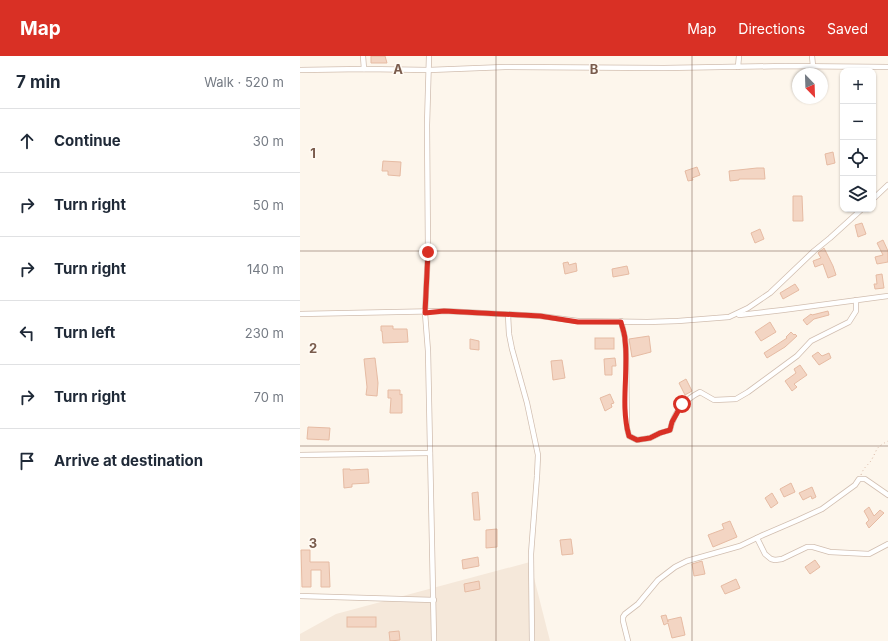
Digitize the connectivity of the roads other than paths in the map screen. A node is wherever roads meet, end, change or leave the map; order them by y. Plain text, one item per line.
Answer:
1 (363, 56) edge
2 (429, 56) edge
3 (738, 56) edge
4 (812, 56) edge
5 (813, 66) junction
6 (738, 67) junction
7 (888, 67) edge
8 (364, 69) junction
9 (300, 70) edge
10 (429, 70) junction
11 (888, 185) edge
12 (876, 196) edge
13 (859, 212) edge
14 (888, 296) edge
15 (856, 300) junction
16 (425, 313) junction
17 (300, 314) edge
18 (508, 315) junction
19 (734, 315) junction
20 (621, 322) junction
21 (430, 453) junction
22 (300, 455) edge
23 (888, 495) edge
24 (757, 538) junction
25 (888, 544) edge
26 (300, 596) edge
27 (434, 600) junction
28 (434, 641) edge
29 (532, 641) edge
30 (628, 641) edge

1 - 8 street
2 - 10 street
3 - 6 street
4 - 5 street
5 - 6 street
5 - 7 street
6 - 10 street
8 - 9 street
8 - 10 street
10 - 16 street
11 - 12 street
13 - 19 street
14 - 15 street
15 - 19 street
15 - 20 street
16 - 17 street
16 - 18 street
16 - 21 street
18 - 20 street
18 - 29 street
19 - 20 street
21 - 22 street
21 - 27 street
23 - 24 street
24 - 25 street
24 - 30 street
26 - 27 street
27 - 28 street

